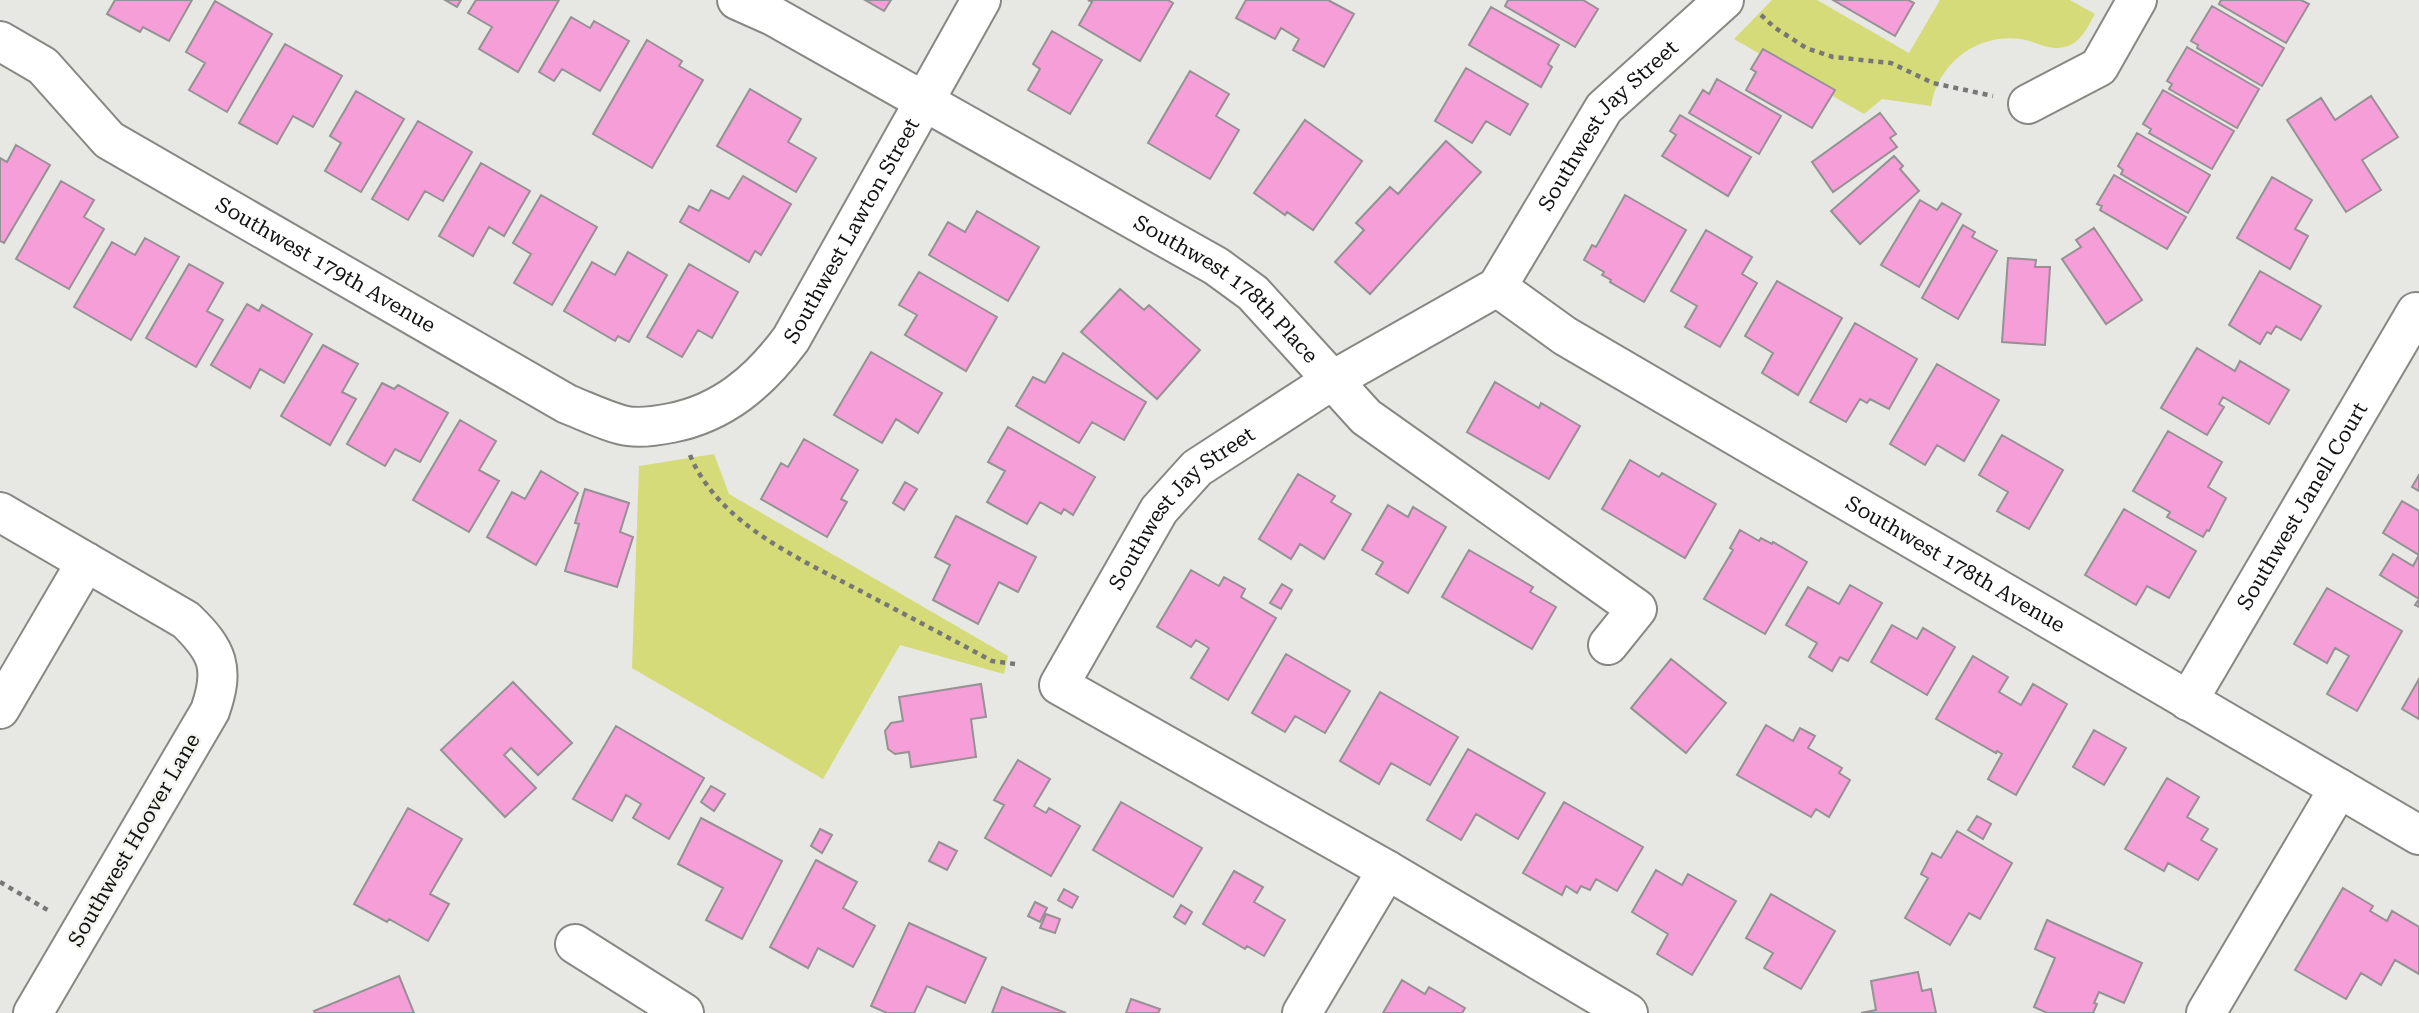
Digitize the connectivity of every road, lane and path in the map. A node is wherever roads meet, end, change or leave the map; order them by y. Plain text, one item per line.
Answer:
1 (737, 0) edge
2 (981, 0) edge
3 (1724, 0) edge
4 (2137, 0) edge
5 (1760, 15) dead end
6 (0, 41) edge
7 (923, 101) junction
8 (2028, 104) joint
9 (1497, 287) junction
10 (2416, 312) dead end
11 (1331, 380) junction
12 (685, 437) junction
13 (0, 512) edge
14 (86, 562) junction
15 (1608, 645) dead end
16 (1015, 664) dead end
17 (2188, 701) junction
18 (0, 709) edge
19 (2339, 788) junction
20 (2419, 835) edge
21 (1387, 870) junction
22 (0, 882) edge
23 (82, 930) junction
24 (575, 944) dead end
25 (33, 1013) edge
26 (684, 1013) edge
27 (1302, 1013) edge
28 (1628, 1013) edge
29 (2206, 1013) edge

1 - 7 street, Southwest 178th Place
2 - 7 street, Southwest Lawton Street
3 - 9 street, Southwest Jay Street
4 - 8 street
5 - 8 path
6 - 12 street, Southwest 179th Avenue
7 - 11 street, Southwest 178th Place
7 - 12 street, Southwest Lawton Street
9 - 11 street, Southwest Jay Street
9 - 17 street, Southwest 178th Avenue
10 - 17 street, Southwest Janell Court
11 - 15 street, Southwest 178th Place
11 - 21 street, Southwest Jay Street
12 - 16 path
13 - 14 street
14 - 18 street
14 - 23 street, Southwest Hoover Lane
17 - 19 street, Southwest 178th Avenue
19 - 20 street, Southwest 178th Avenue
19 - 29 street
21 - 27 street
21 - 28 street
22 - 23 path
23 - 25 street, Southwest Hoover Lane
24 - 26 street

